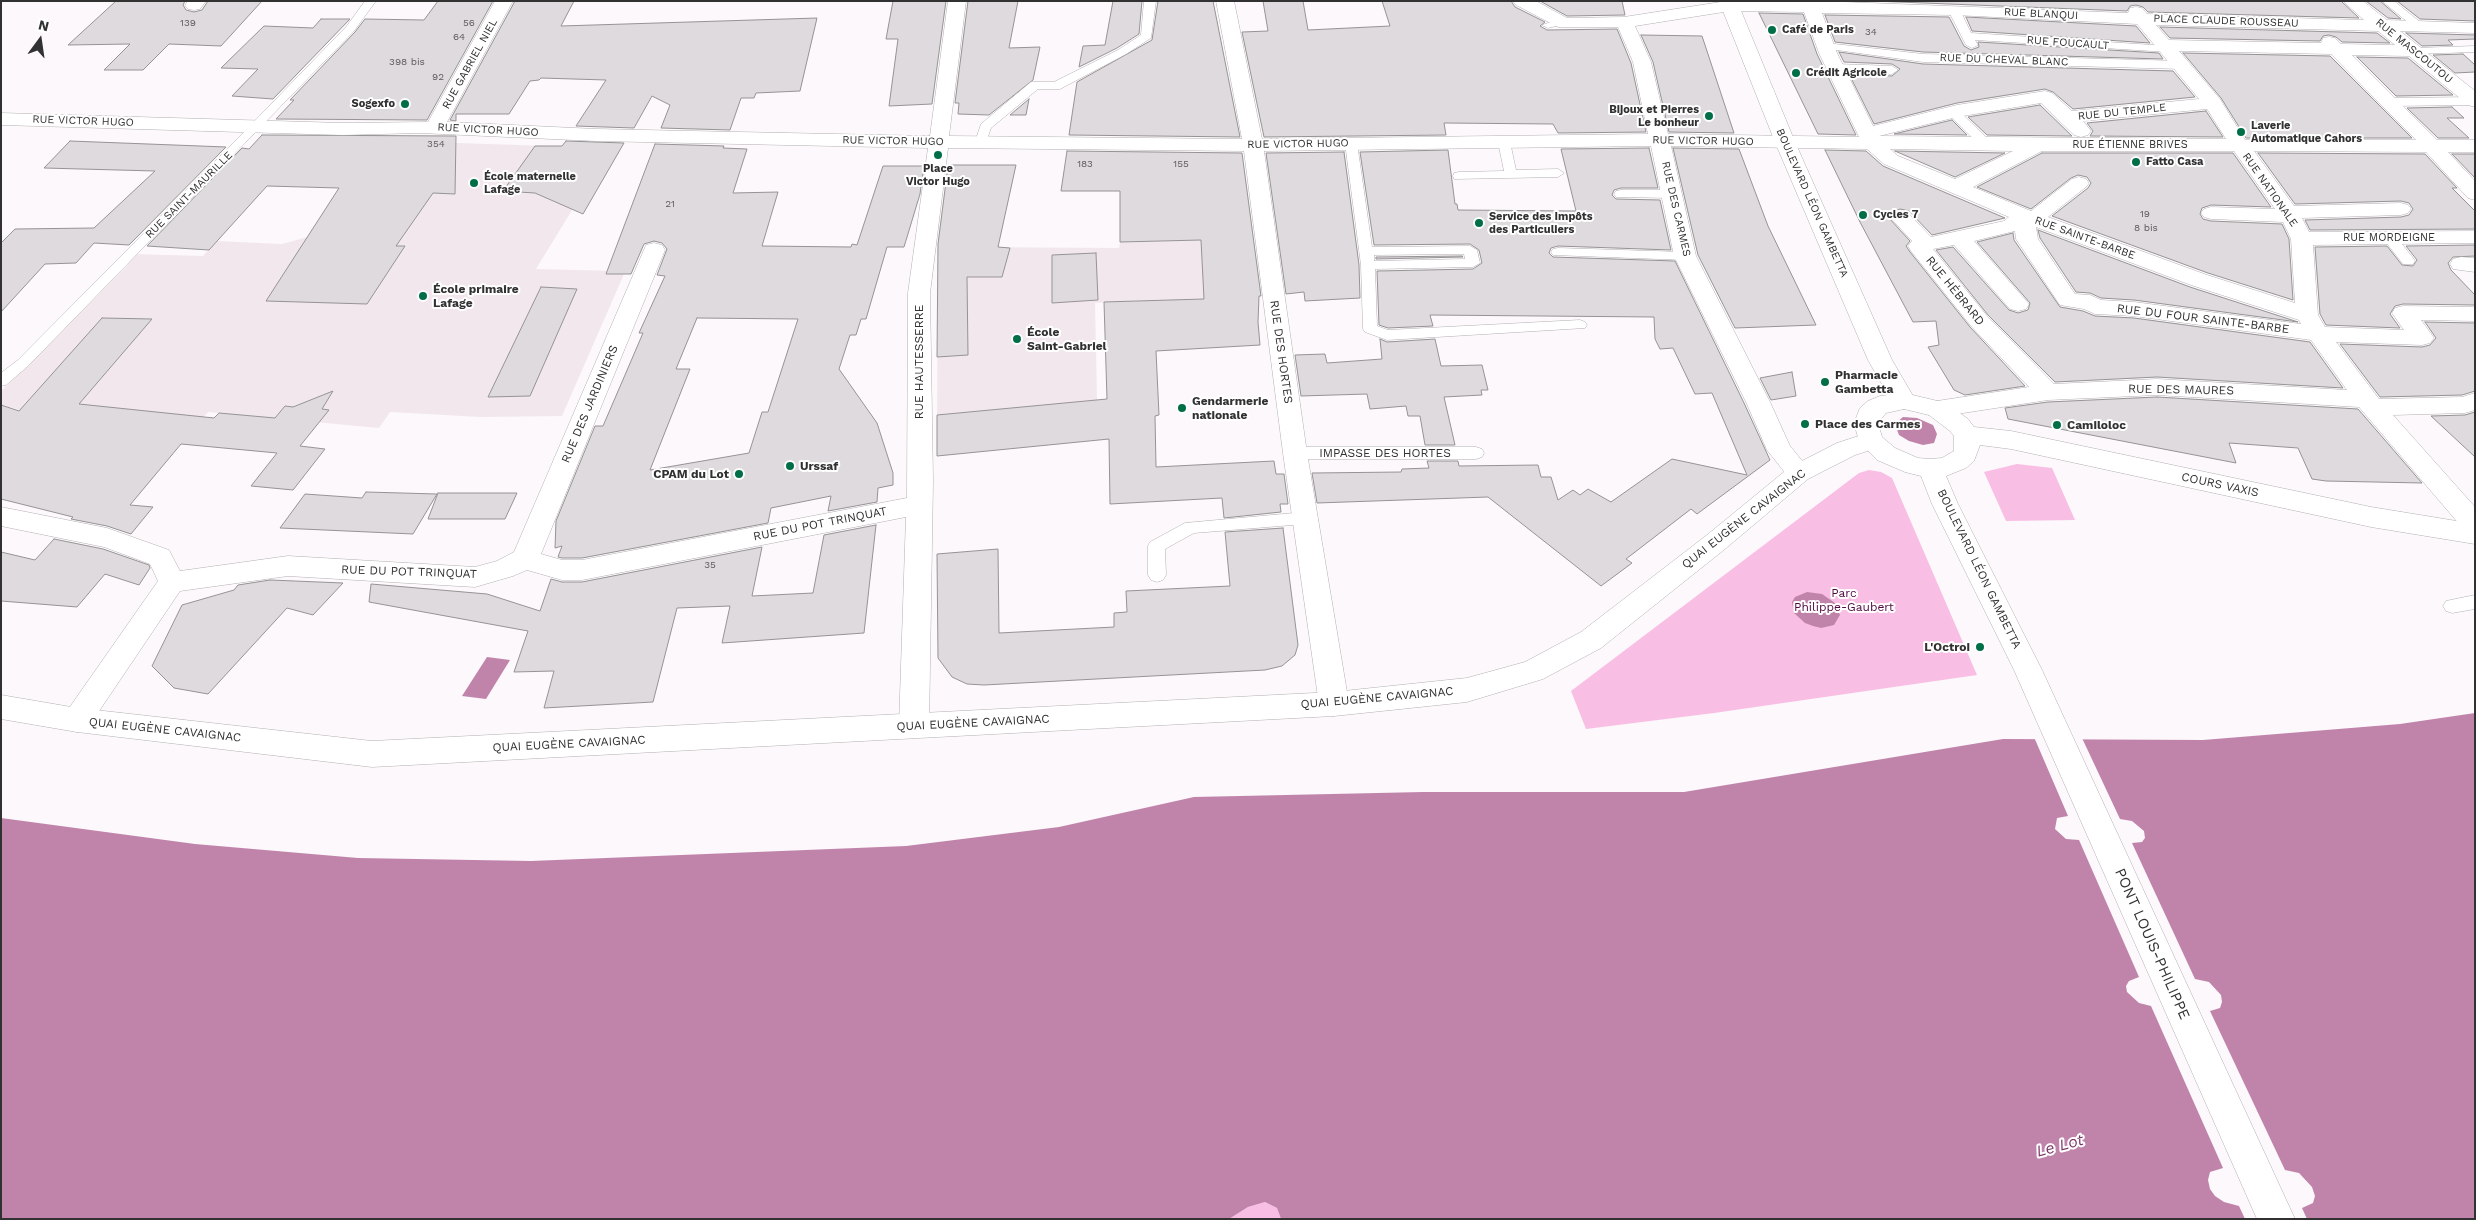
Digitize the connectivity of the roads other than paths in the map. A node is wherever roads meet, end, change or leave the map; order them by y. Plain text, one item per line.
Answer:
1 (371, 1) edge
2 (504, 1) edge
3 (957, 1) edge
4 (1150, 1) edge
5 (1225, 1) edge
6 (1522, 1) edge
7 (2126, 1) edge
8 (2219, 1) edge
9 (2352, 1) edge
10 (2387, 1) edge
11 (1729, 4) edge
12 (1810, 4) edge
13 (1954, 10) junction
14 (2142, 19) junction
15 (2235, 22) junction
16 (2310, 24) junction
17 (2384, 26) junction
18 (2419, 26) junction
19 (1627, 28) junction
20 (2475, 28) edge
21 (1967, 36) junction
22 (1826, 46) junction
23 (2167, 47) junction
24 (2475, 49) edge
25 (2339, 51) junction
26 (2415, 51) junction
27 (1978, 60) junction
28 (2183, 66) junction
29 (1836, 68) junction
30 (1892, 70) dead end
31 (2475, 101) edge
32 (2389, 102) junction
33 (2213, 103) junction
34 (1953, 112) junction
35 (2068, 117) junction
36 (1, 119) edge
37 (256, 127) junction
38 (436, 128) junction
39 (1870, 138) junction
40 (1660, 140) junction
41 (938, 142) junction
42 (981, 142) junction
43 (1504, 142) junction
44 (1785, 142) junction
45 (1351, 143) junction
46 (1253, 144) junction
47 (1986, 144) junction
48 (2040, 145) junction
49 (2094, 145) junction
50 (2239, 145) junction
51 (2432, 146) junction
52 (2475, 146) edge
53 (1558, 174) dead end
54 (1511, 175) junction
55 (1459, 176) dead end
56 (2080, 183) dead end
57 (1956, 187) junction
58 (2472, 187) edge
59 (1621, 194) dead end
60 (1672, 194) junction
61 (2401, 209) dead end
62 (2211, 212) dead end
63 (2289, 214) junction
64 (2028, 217) junction
65 (1901, 218) dead end
66 (1958, 237) junction
67 (2475, 237) edge
68 (2390, 238) junction
69 (2302, 239) junction
70 (1926, 244) junction
71 (654, 250) dead end
72 (1558, 252) dead end
73 (1685, 256) junction
74 (1367, 258) junction
75 (2408, 261) dead end
76 (2018, 304) dead end
77 (2475, 314) edge
78 (1580, 325) dead end
79 (2313, 325) junction
80 (1, 381) edge
81 (2048, 392) junction
82 (1904, 401) junction
83 (2475, 401) edge
84 (2369, 403) junction
85 (1937, 409) junction
86 (1966, 435) junction
87 (1871, 441) junction
88 (1295, 453) junction
89 (1476, 453) dead end
90 (1930, 468) junction
91 (1799, 473) junction
92 (919, 506) junction
93 (1, 516) edge
94 (1305, 518) junction
95 (2475, 526) edge
96 (2475, 534) edge
97 (525, 559) junction
98 (1157, 575) dead end
99 (172, 582) junction
100 (2475, 602) edge
101 (2452, 606) dead end
102 (2028, 670) joint
103 (1334, 704) junction
104 (1, 707) edge
105 (77, 720) junction
106 (914, 726) junction
107 (2276, 1219) edge

1 - 37 lane, RUE SAINT-MAURILLE
2 - 38 street, RUE GABRIEL NIEL
3 - 41 street, RUE HAUTESSERRE
4 - 42 lane
5 - 46 street, RUE DES HORTES
6 - 19 street, RUE BLANQUI
7 - 14 street, RUE NATIONALE
8 - 15 street
9 - 17 street, RUE MASCOUTOU
10 - 18 lane
11 - 12 street, RUE BLANQUI
11 - 19 street, RUE BLANQUI
11 - 44 street, BOULEVARD LÉON GAMBETTA
12 - 13 street, RUE BLANQUI
12 - 22 street
13 - 14 street, RUE BLANQUI
13 - 21 lane
14 - 15 street, PLACE CLAUDE ROUSSEAU
14 - 23 street, RUE NATIONALE
15 - 16 street, PLACE CLAUDE ROUSSEAU
16 - 17 street, PLACE CLAUDE ROUSSEAU
16 - 25 street, PLACE CLAUDE ROUSSEAU
17 - 18 street, PLACE CLAUDE ROUSSEAU
17 - 26 street, RUE MASCOUTOU
18 - 20 street, PLACE CLAUDE ROUSSEAU
19 - 40 street, RUE DES CARMES
21 - 23 lane, RUE FOUCAULT
21 - 27 lane
22 - 27 lane, RUE DU CHEVAL BLANC
22 - 29 street
23 - 25 street
23 - 28 street, RUE NATIONALE
24 - 26 lane
25 - 26 street
25 - 32 street, PLACE CLAUDE ROUSSEAU
26 - 31 street, RUE MASCOUTOU
27 - 28 lane, RUE DU CHEVAL BLANC
28 - 33 street, RUE NATIONALE
29 - 30 lane
29 - 39 street
31 - 32 lane
32 - 51 street, PLACE CLAUDE ROUSSEAU
33 - 35 street, RUE DU TEMPLE
33 - 50 street, RUE NATIONALE
34 - 35 street
34 - 39 street
34 - 47 lane
35 - 49 street, RUE DU TEMPLE
36 - 37 street, RUE VICTOR HUGO
37 - 38 street, RUE VICTOR HUGO
37 - 80 lane, RUE SAINT-MAURILLE
38 - 41 street, RUE VICTOR HUGO
39 - 44 street, RUE ÉTIENNE BRIVES
39 - 47 street, RUE ÉTIENNE BRIVES
39 - 57 street, RUE SAINTE-BARBE
40 - 43 street, RUE VICTOR HUGO
40 - 44 street, RUE VICTOR HUGO
40 - 60 street, RUE DES CARMES
41 - 42 street, RUE VICTOR HUGO
41 - 92 street, RUE HAUTESSERRE
42 - 46 street, RUE VICTOR HUGO
43 - 45 street, RUE VICTOR HUGO
43 - 54 lane
44 - 82 street, BOULEVARD LÉON GAMBETTA
45 - 46 street, RUE VICTOR HUGO
45 - 74 lane
46 - 88 street, RUE DES HORTES
47 - 48 street, RUE ÉTIENNE BRIVES
48 - 49 street, RUE ÉTIENNE BRIVES
48 - 57 street
49 - 50 street, RUE ÉTIENNE BRIVES
50 - 51 street, RUE ÉTIENNE BRIVES
50 - 63 street, RUE NATIONALE
51 - 52 street, RUE ÉTIENNE BRIVES
51 - 58 street, PLACE CLAUDE ROUSSEAU
53 - 54 lane
54 - 55 lane
56 - 64 street, RUE HÉBRARD
57 - 64 street, RUE SAINTE-BARBE
59 - 60 lane
60 - 73 street, RUE DES CARMES
61 - 63 street
62 - 63 street
63 - 69 street, RUE NATIONALE
64 - 66 street, RUE HÉBRARD
64 - 79 street, RUE SAINTE-BARBE
64 - 79 street, RUE DU FOUR SAINTE-BARBE
65 - 70 street
66 - 70 street, RUE HÉBRARD
66 - 76 street
67 - 68 street, RUE MORDEIGNE
68 - 69 street, RUE MORDEIGNE
68 - 75 lane
69 - 79 street, RUE NATIONALE
70 - 81 street, RUE HÉBRARD
71 - 97 street, RUE DES JARDINIERS
72 - 73 lane
73 - 91 street, RUE DES CARMES
74 - 74 lane
74 - 78 lane
77 - 79 street
79 - 84 street
81 - 84 street, RUE DES MAURES
81 - 85 street, RUE DES MAURES
82 - 85 street
82 - 87 street
83 - 84 street, RUE DES MAURES
84 - 95 street
85 - 86 street
86 - 90 street
86 - 96 street, COURS VAXIS
87 - 90 street
87 - 91 street, QUAI EUGÈNE CAVAIGNAC
88 - 89 lane, IMPASSE DES HORTES
88 - 94 street, RUE DES HORTES
90 - 102 street, BOULEVARD LÉON GAMBETTA
91 - 103 street, QUAI EUGÈNE CAVAIGNAC
92 - 97 street, RUE DU POT TRINQUAT
92 - 106 street, RUE HAUTESSERRE
93 - 99 street
94 - 98 lane
94 - 103 street, RUE DES HORTES
97 - 99 street, RUE DU POT TRINQUAT
99 - 105 street
100 - 101 lane
102 - 107 street, PONT LOUIS-PHILIPPE
103 - 106 street, QUAI EUGÈNE CAVAIGNAC
104 - 105 street, QUAI EUGÈNE CAVAIGNAC
105 - 106 street, QUAI EUGÈNE CAVAIGNAC

